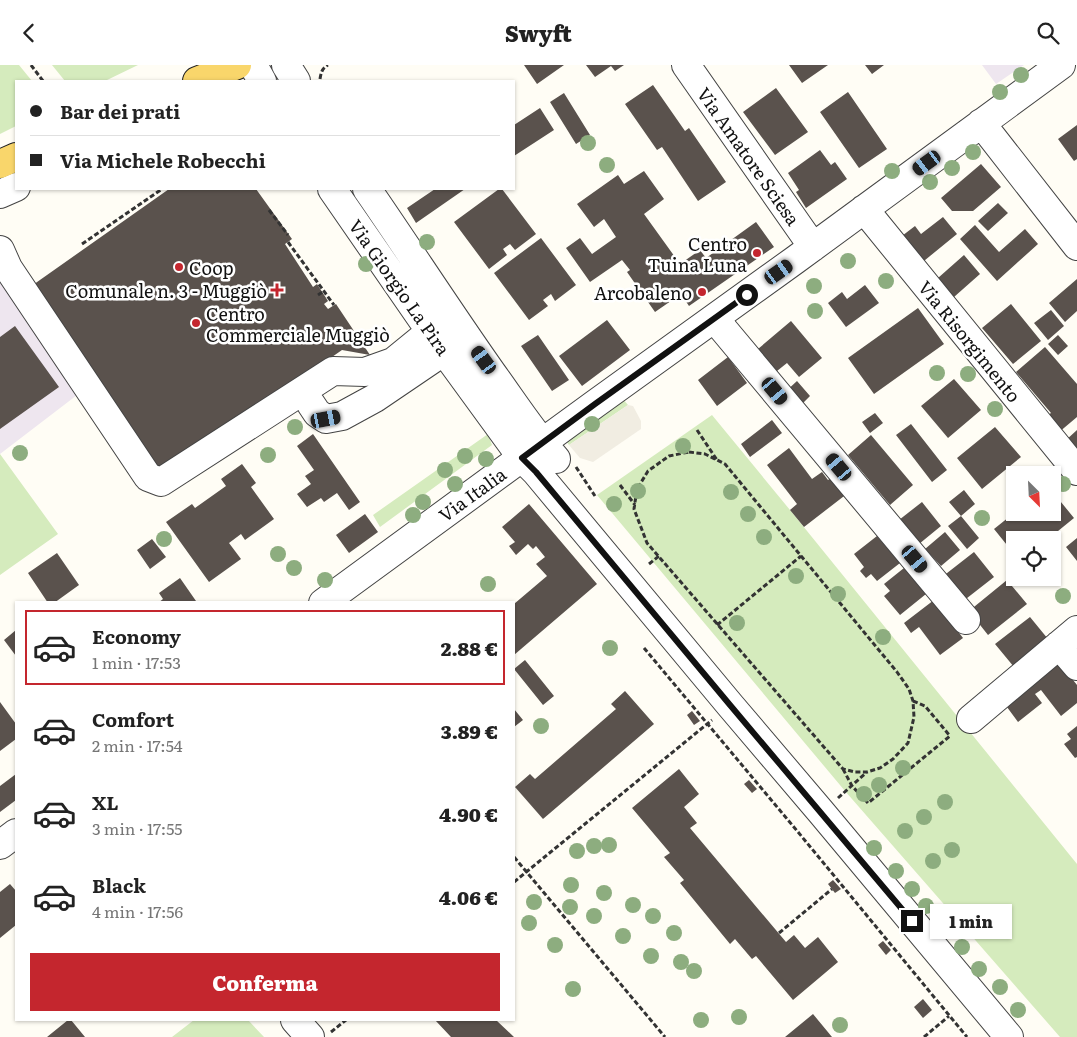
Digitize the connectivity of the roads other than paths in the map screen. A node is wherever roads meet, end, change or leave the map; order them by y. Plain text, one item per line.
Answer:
1 (237, 65) edge
2 (253, 65) edge
3 (286, 65) edge
4 (686, 65) edge
5 (1061, 65) edge
6 (200, 80) edge
7 (261, 80) edge
8 (295, 80) edge
9 (981, 123) junction
10 (15, 157) edge
11 (0, 164) edge
12 (15, 187) edge
13 (333, 190) edge
14 (368, 190) edge
15 (0, 194) edge
16 (864, 209) junction
17 (1077, 246) edge
18 (812, 247) junction
19 (0, 250) edge
20 (715, 317) junction
21 (460, 326) junction
22 (438, 341) junction
23 (393, 362) junction
24 (375, 398) junction
25 (311, 404) dead end
26 (548, 455) junction
27 (1077, 471) edge
28 (326, 601) edge
29 (966, 620) dead end
30 (1068, 637) edge
31 (1077, 666) edge
32 (971, 719) dead end
33 (15, 834) edge
34 (0, 845) edge
35 (296, 1021) edge
36 (310, 1037) edge
37 (1009, 1037) edge

1 - 6 main road
2 - 7 street
3 - 8 street
4 - 18 street, Via Amatore Sciesa
5 - 9 street, Via Italia
9 - 16 street, Via Italia
9 - 17 street
10 - 11 main road
12 - 15 street
13 - 22 street, Via Giorgio La Pira
14 - 21 street, Via Giorgio La Pira
16 - 18 street, Via Italia
16 - 27 street, Via Risorgimento
18 - 20 street, Via Italia
19 - 23 street
20 - 26 street, Via Italia
20 - 29 street
21 - 22 street
21 - 26 street, Via Giorgio La Pira
22 - 23 street
22 - 24 street
22 - 26 street, Via Giorgio La Pira
23 - 24 street
24 - 25 street
26 - 28 street, Via Italia
26 - 37 street
30 - 31 street
30 - 32 street
33 - 34 street
35 - 36 street

